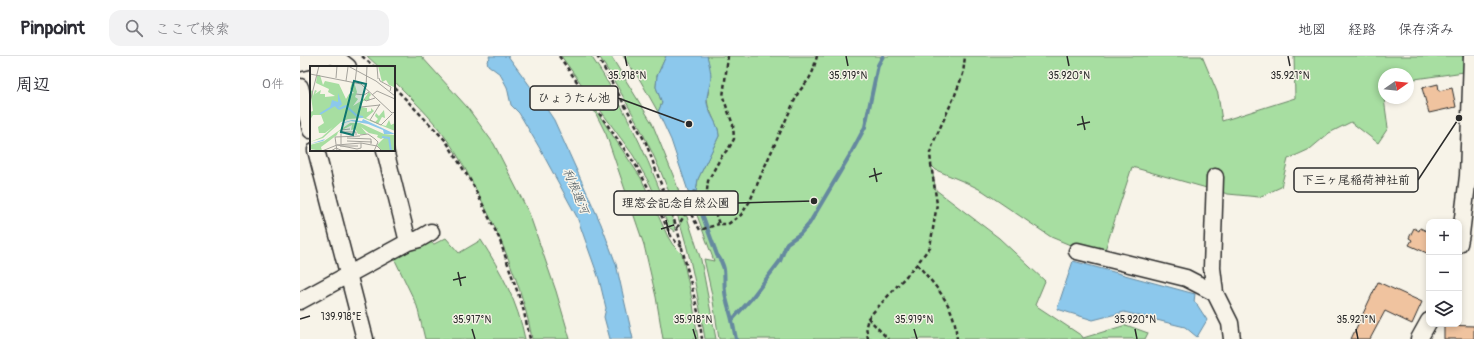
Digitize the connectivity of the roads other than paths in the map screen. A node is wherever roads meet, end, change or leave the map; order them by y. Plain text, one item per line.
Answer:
1 (332, 56) edge
2 (1472, 56) edge
3 (300, 63) edge
4 (347, 66) edge
5 (300, 87) edge
6 (1473, 97) edge
7 (310, 126) edge
8 (316, 151) edge
9 (385, 151) edge
10 (1216, 177) dead end
11 (1462, 226) edge
12 (431, 232) dead end
13 (408, 242) junction
14 (1077, 250) dead end
15 (348, 275) junction
16 (1215, 293) junction
17 (300, 301) edge
18 (1426, 326) edge
19 (365, 339) edge
20 (1232, 339) edge
21 (1419, 339) edge

1 - 3 street
1 - 4 street
2 - 6 street
5 - 7 street
6 - 11 street
8 - 15 street
9 - 13 street
10 - 16 street
12 - 13 street
13 - 15 street
14 - 16 street
15 - 17 street
15 - 19 street
16 - 20 street
18 - 21 street

